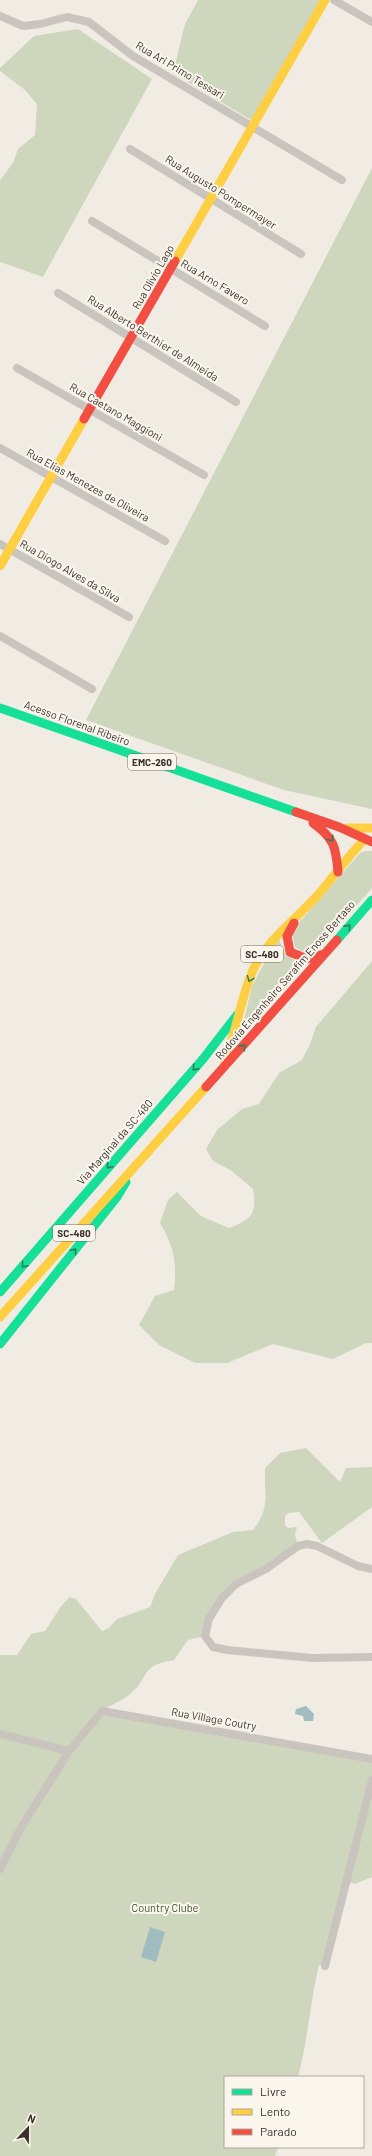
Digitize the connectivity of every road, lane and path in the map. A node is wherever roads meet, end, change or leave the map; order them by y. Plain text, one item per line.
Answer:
1 (325, 0) edge
2 (334, 0) edge
3 (0, 16) edge
4 (372, 22) edge
5 (254, 126) junction
6 (130, 148) dead end
7 (342, 180) dead end
8 (212, 198) junction
9 (92, 221) dead end
10 (301, 254) dead end
11 (172, 269) junction
12 (58, 293) dead end
13 (265, 326) dead end
14 (132, 338) junction
15 (17, 368) dead end
16 (236, 402) dead end
17 (90, 410) junction
18 (0, 448) edge
19 (204, 475) dead end
20 (51, 477) junction
21 (165, 541) dead end
22 (0, 544) edge
23 (10, 549) junction
24 (0, 566) edge
25 (129, 618) dead end
26 (0, 636) edge
27 (92, 689) dead end
28 (0, 708) edge
29 (304, 816) junction
30 (339, 827) junction
31 (372, 828) edge
32 (369, 841) edge
33 (338, 872) junction
34 (372, 900) edge
35 (299, 916) junction
36 (324, 953) junction
37 (242, 1003) junction
38 (216, 1076) junction
39 (147, 1150) junction
40 (0, 1292) edge
41 (0, 1317) edge
42 (0, 1344) edge
43 (372, 1569) edge
44 (372, 1657) edge
45 (0, 1734) edge
46 (69, 1751) junction
47 (372, 1759) edge
48 (372, 1780) edge
49 (0, 1869) edge
50 (325, 1966) dead end

1 - 5 main road, Rua Olívio Lago
2 - 4 street
3 - 5 street, Rua Ari Primo Tessari
5 - 7 street, Rua Ari Primo Tessari
5 - 8 main road, Rua Olívio Lago
6 - 8 street, Rua Augusto Pompermayer
8 - 10 street, Rua Augusto Pompermayer
8 - 11 main road, Rua Olívio Lago
9 - 11 street, Rua Arno Favero
11 - 13 street, Rua Arno Favero
11 - 14 main road, Rua Olívio Lago
12 - 14 street, Rua Alberto Berthier de Almeida
14 - 16 street, Rua Alberto Berthier de Almeida
14 - 17 main road, Rua Olívio Lago
15 - 17 street, Rua Caetano Maggioni
17 - 19 street, Rua Caetano Maggioni
17 - 20 main road, Rua Olívio Lago
18 - 20 street, Rua Elias Menezes de Oliveira
20 - 21 street, Rua Elias Menezes de Oliveira
20 - 23 main road, Rua Olívio Lago
22 - 23 street, Rua Diogo Alves da Silva
23 - 24 main road, Rua Olívio Lago
23 - 25 street, Rua Diogo Alves da Silva
26 - 27 street
28 - 29 main road, Acesso Florenal Ribeiro / EMC-260
29 - 30 main road, Acesso Florenal Ribeiro / EMC-260
29 -> 33 main road, Acesso Florenal Ribeiro / EMC-260
30 - 31 main road
30 - 32 main road, Acesso Florenal Ribeiro / EMC-260
32 - 33 main road, SC-480
33 - 35 main road, Rodovia Engenheiro Serafim Enoss Bertaso / SC-480
36 -> 34 main road, Rodovia Engenheiro Serafim Enoss Bertaso / SC-480
35 - 36 main road
35 -> 37 main road, Rodovia Engenheiro Serafim Enoss Bertaso / SC-480
38 -> 36 main road, Rodovia Engenheiro Serafim Enoss Bertaso / SC-480
37 - 38 main road, Rodovia Engenheiro Serafim Enoss Bertaso / SC-480
37 -> 40 main road, Via Marginal da SC-480
38 - 39 main road, Rodovia Engenheiro Serafim Enoss Bertaso / SC-480
39 - 41 main road, Rodovia Engenheiro Serafim Enoss Bertaso / SC-480
42 -> 39 main road
43 - 44 street
45 - 46 street
46 - 47 street, Rua Village Coutry
46 - 49 street
48 - 50 street

